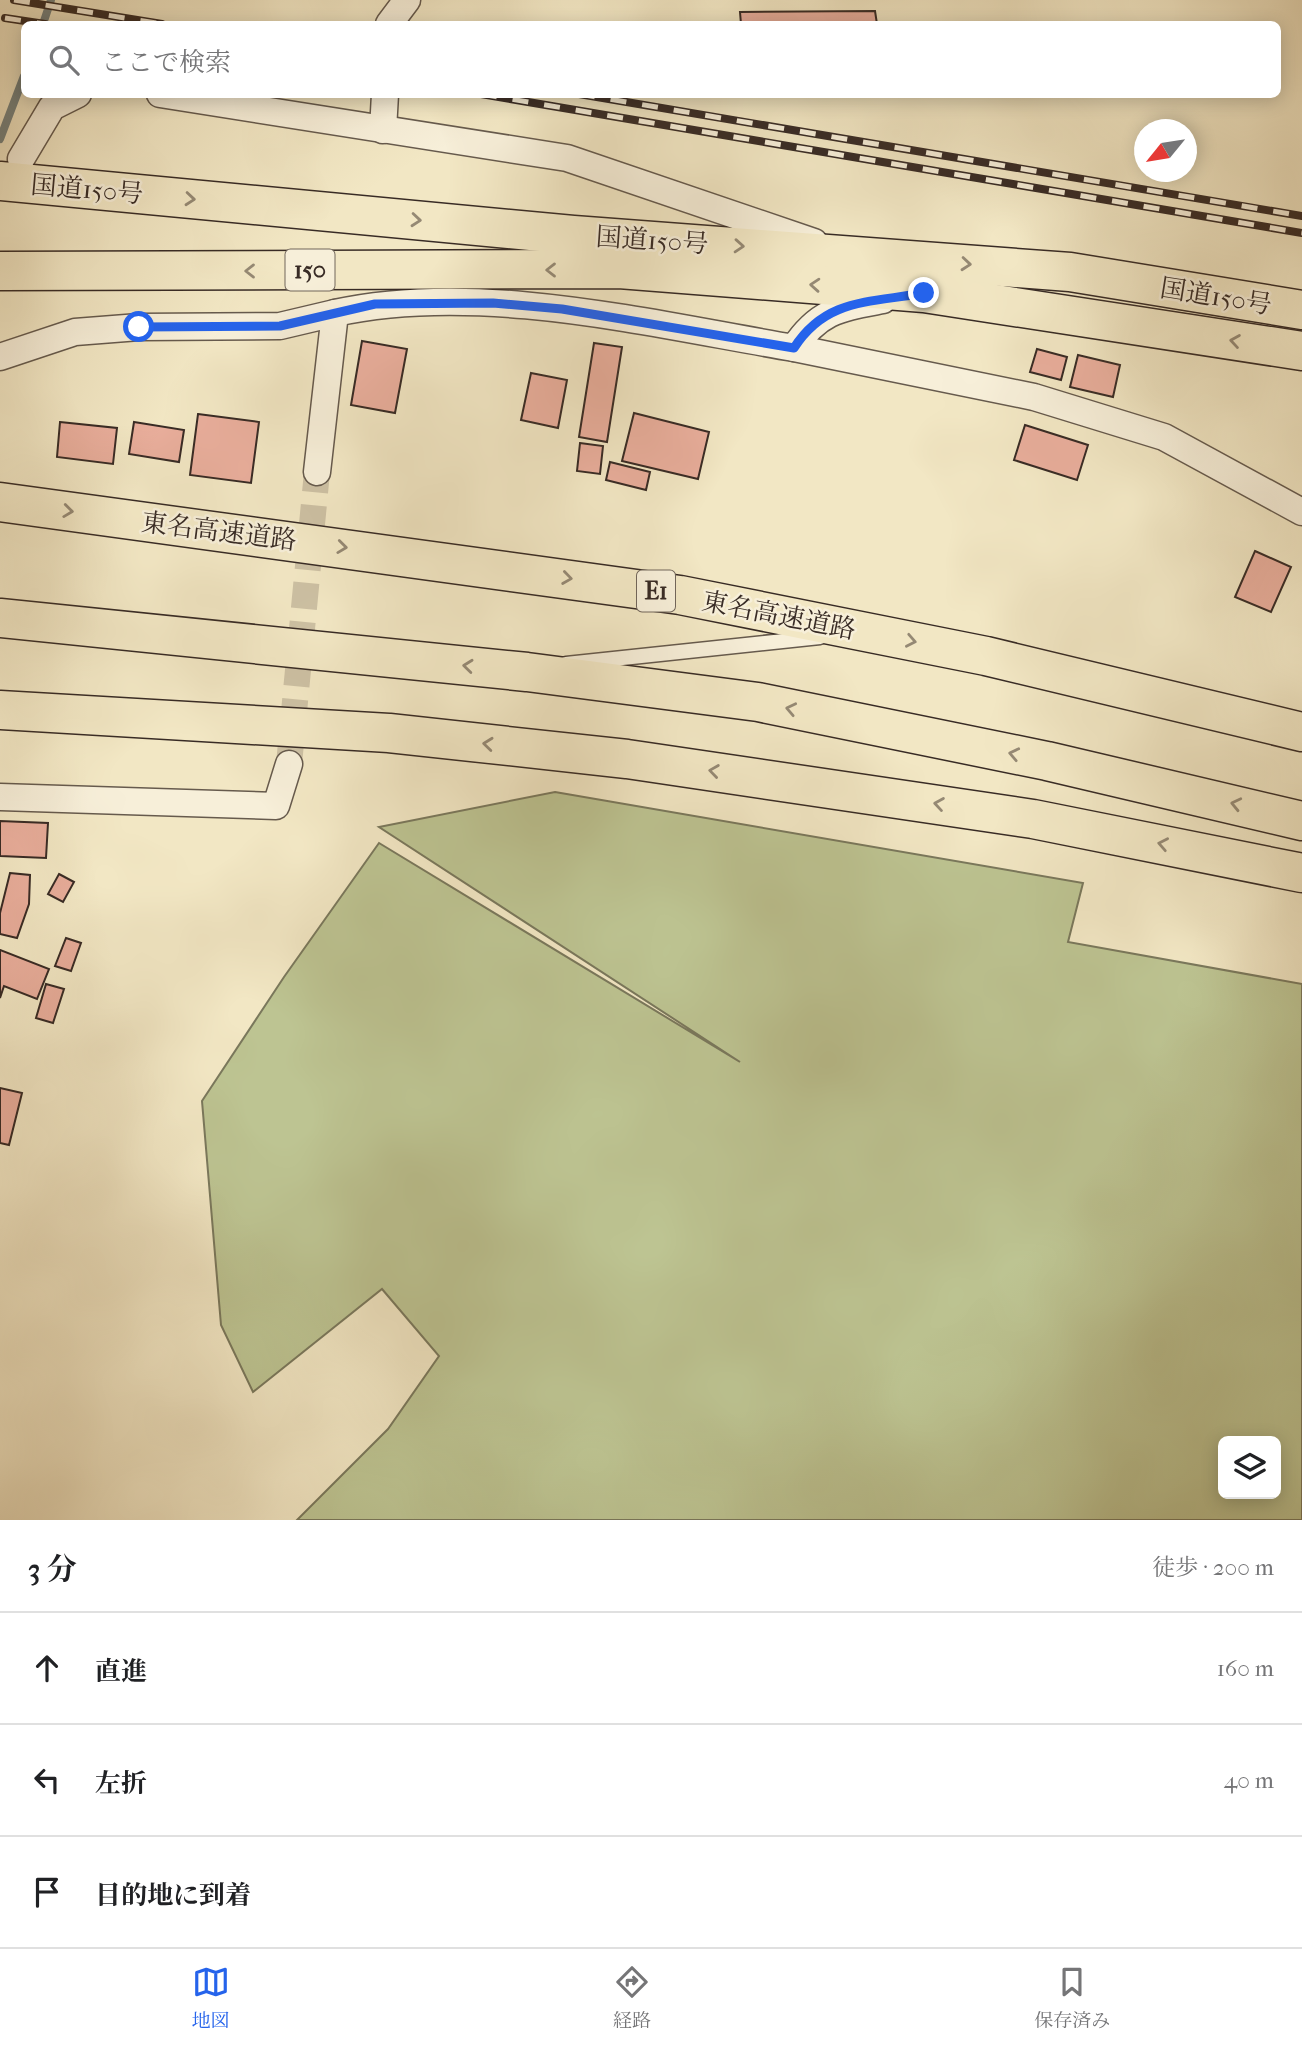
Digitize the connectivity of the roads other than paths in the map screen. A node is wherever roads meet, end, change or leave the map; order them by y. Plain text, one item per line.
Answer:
1 (407, 0) edge
2 (391, 21) edge
3 (70, 98) edge
4 (185, 98) edge
5 (385, 98) edge
6 (383, 130) junction
7 (10, 170) edge
8 (850, 254) junction
9 (0, 271) edge
10 (924, 293) junction
11 (1302, 310) edge
12 (335, 313) junction
13 (794, 348) junction
14 (1302, 351) edge
15 (0, 357) edge
16 (317, 472) tunnel mouth
17 (0, 502) edge
18 (1302, 512) edge
19 (0, 618) edge
20 (868, 633) junction
21 (527, 672) junction
22 (0, 710) edge
23 (1302, 732) edge
24 (289, 764) tunnel mouth
25 (0, 797) edge
26 (1302, 821) edge
27 (1302, 873) edge

1 - 2 street
3 - 7 street
4 - 6 street
5 - 6 street
6 - 8 street
7 -> 8 highway, 国道150号 / 150
8 -> 11 highway, 国道150号 / 150
10 -> 9 highway, 国道150号 / 150
10 - 13 street
14 -> 10 highway, 国道150号 / 150
12 - 13 street
12 - 15 street
12 - 16 street
13 - 18 street
17 -> 20 highway, 東名高速道路 / E1
21 -> 19 highway
20 - 21 lane
20 -> 23 highway, 東名高速道路 / E1
26 -> 21 highway
27 -> 22 highway
24 - 25 street

